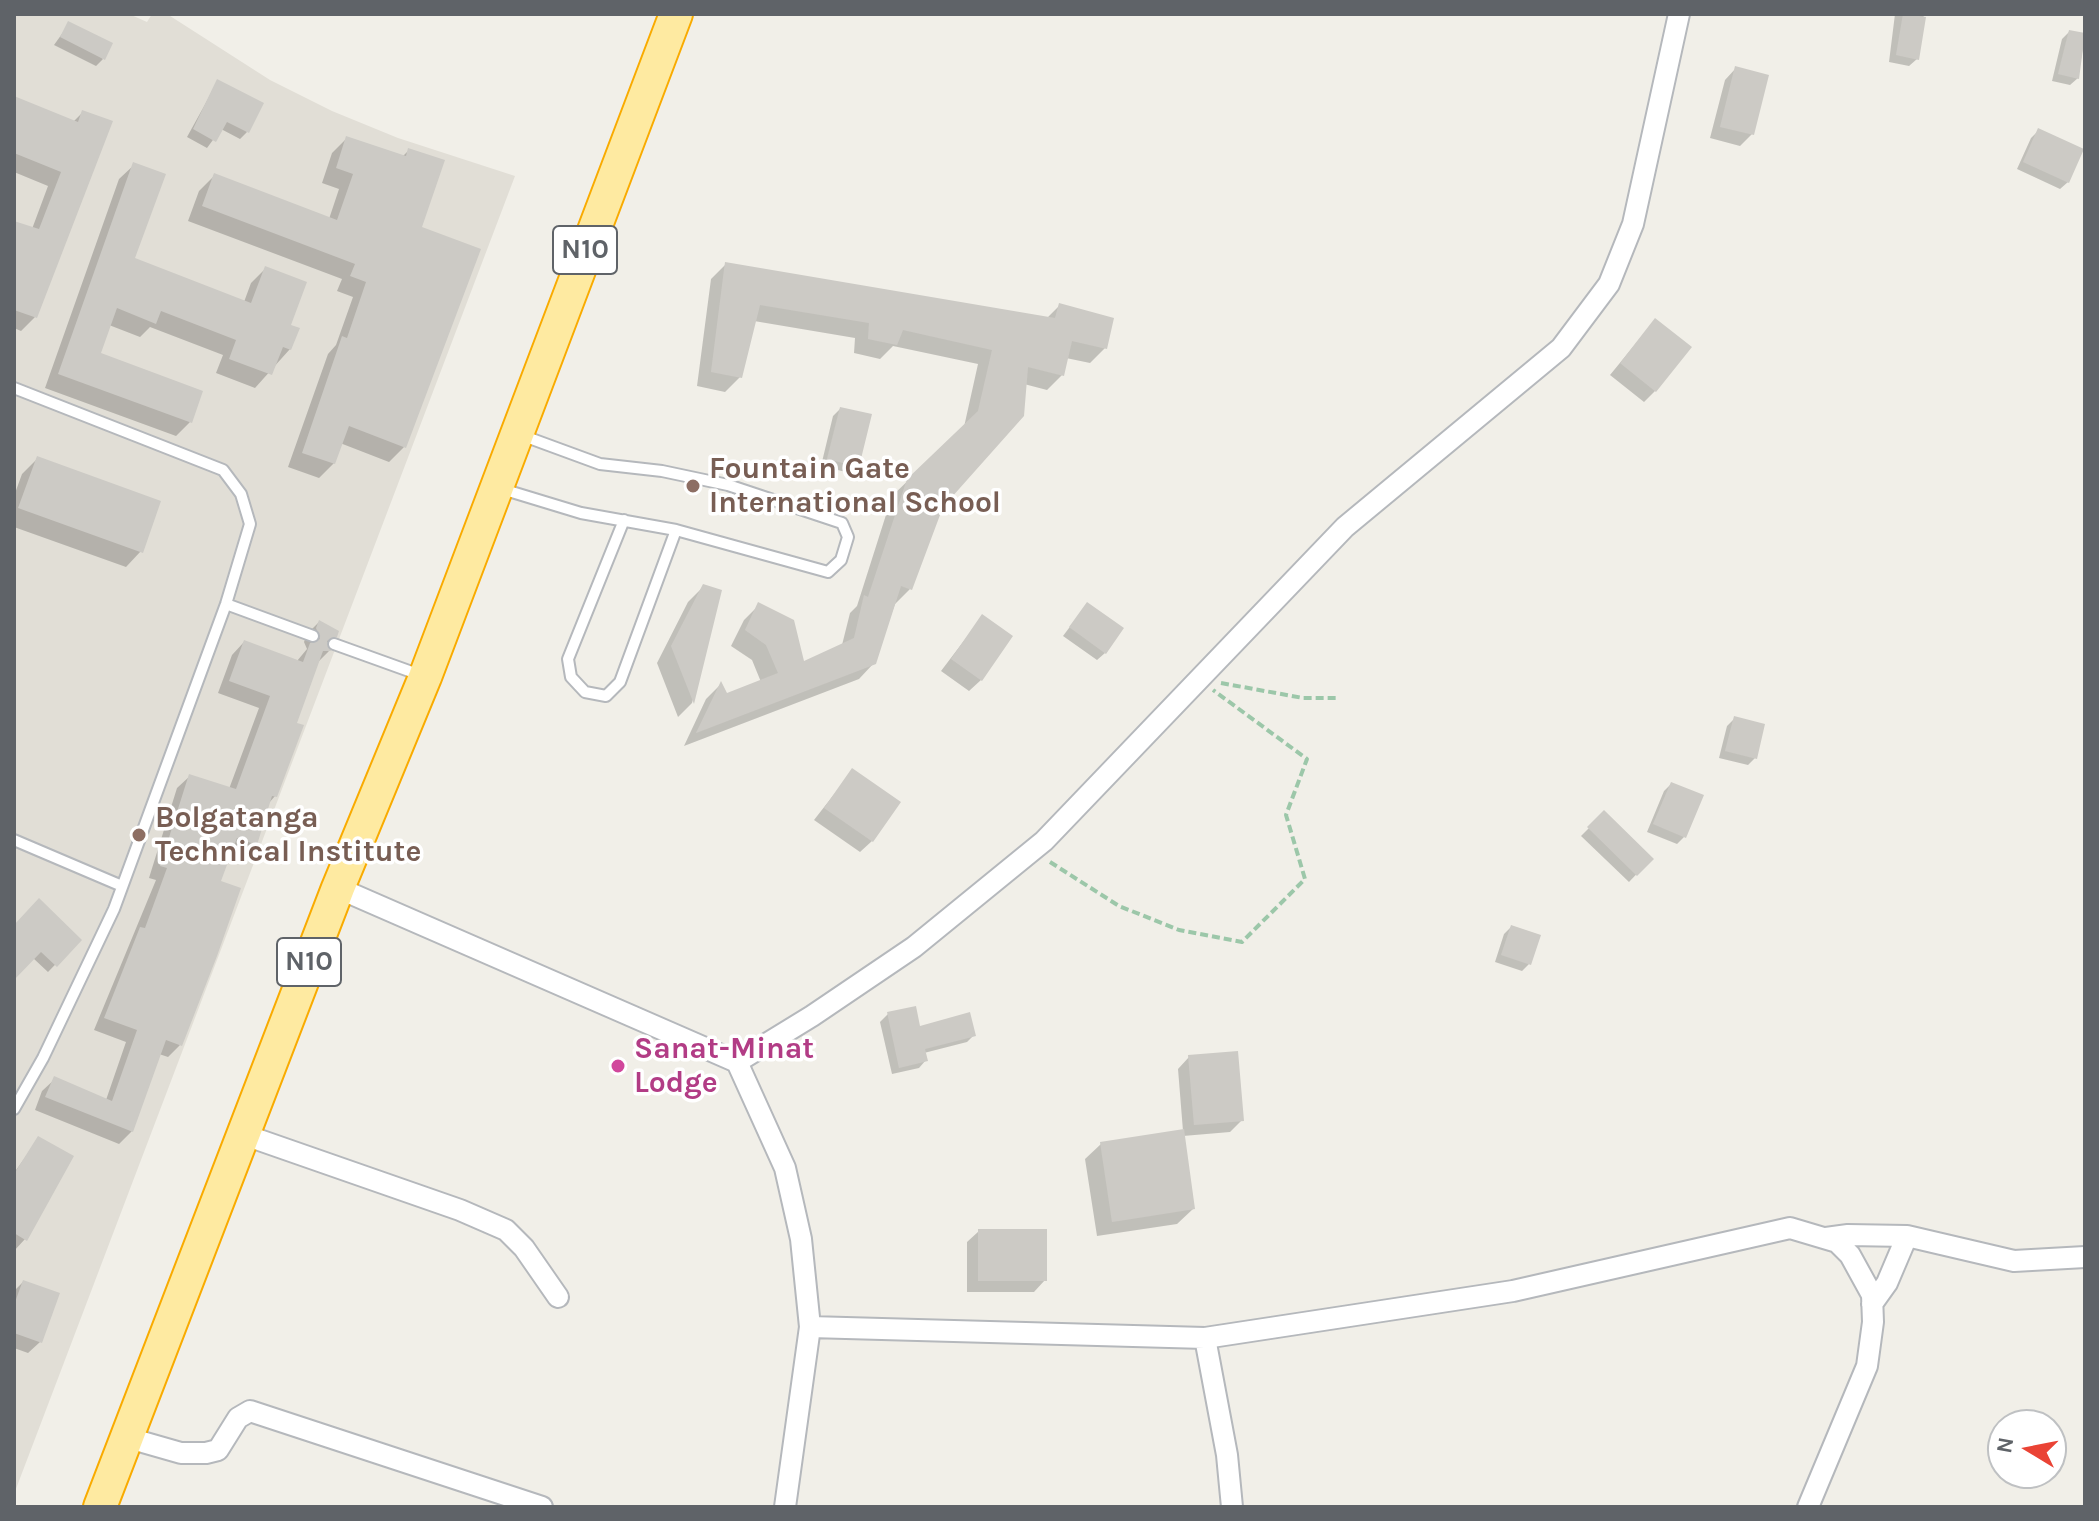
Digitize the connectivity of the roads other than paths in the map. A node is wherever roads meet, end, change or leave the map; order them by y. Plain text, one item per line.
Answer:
1 (676, 14) edge
2 (1679, 14) edge
3 (14, 388) edge
4 (515, 433) junction
5 (495, 487) junction
6 (624, 520) junction
7 (676, 530) junction
8 (226, 604) junction
9 (313, 636) dead end
10 (334, 644) dead end
11 (425, 677) junction
12 (16, 846) edge
13 (122, 886) junction
14 (338, 888) junction
15 (737, 1062) junction
16 (14, 1109) edge
17 (242, 1134) junction
18 (1907, 1236) junction
19 (1826, 1238) junction
20 (2085, 1257) edge
21 (558, 1297) dead end
22 (1872, 1304) junction
23 (810, 1327) junction
24 (1205, 1338) junction
25 (125, 1437) junction
26 (100, 1507) edge
27 (542, 1507) edge
28 (785, 1507) edge
29 (1232, 1507) edge
30 (1808, 1507) edge

1 - 4 highway, N10
2 - 15 street
3 - 8 lane
4 - 5 highway, N10
4 - 7 lane
5 - 6 lane
5 - 11 highway, N10
6 - 7 lane
6 - 7 lane
8 - 9 lane
8 - 13 lane
10 - 11 lane
11 - 14 highway, N10
12 - 13 lane
13 - 16 lane
14 - 15 street
14 - 17 highway, N10
15 - 23 street
17 - 21 street
17 - 25 highway, N10
18 - 19 street
18 - 20 street
18 - 22 street
19 - 22 street
19 - 24 street
22 - 30 street
23 - 24 street
23 - 28 street
24 - 29 street
25 - 26 highway, N10
25 - 27 street

